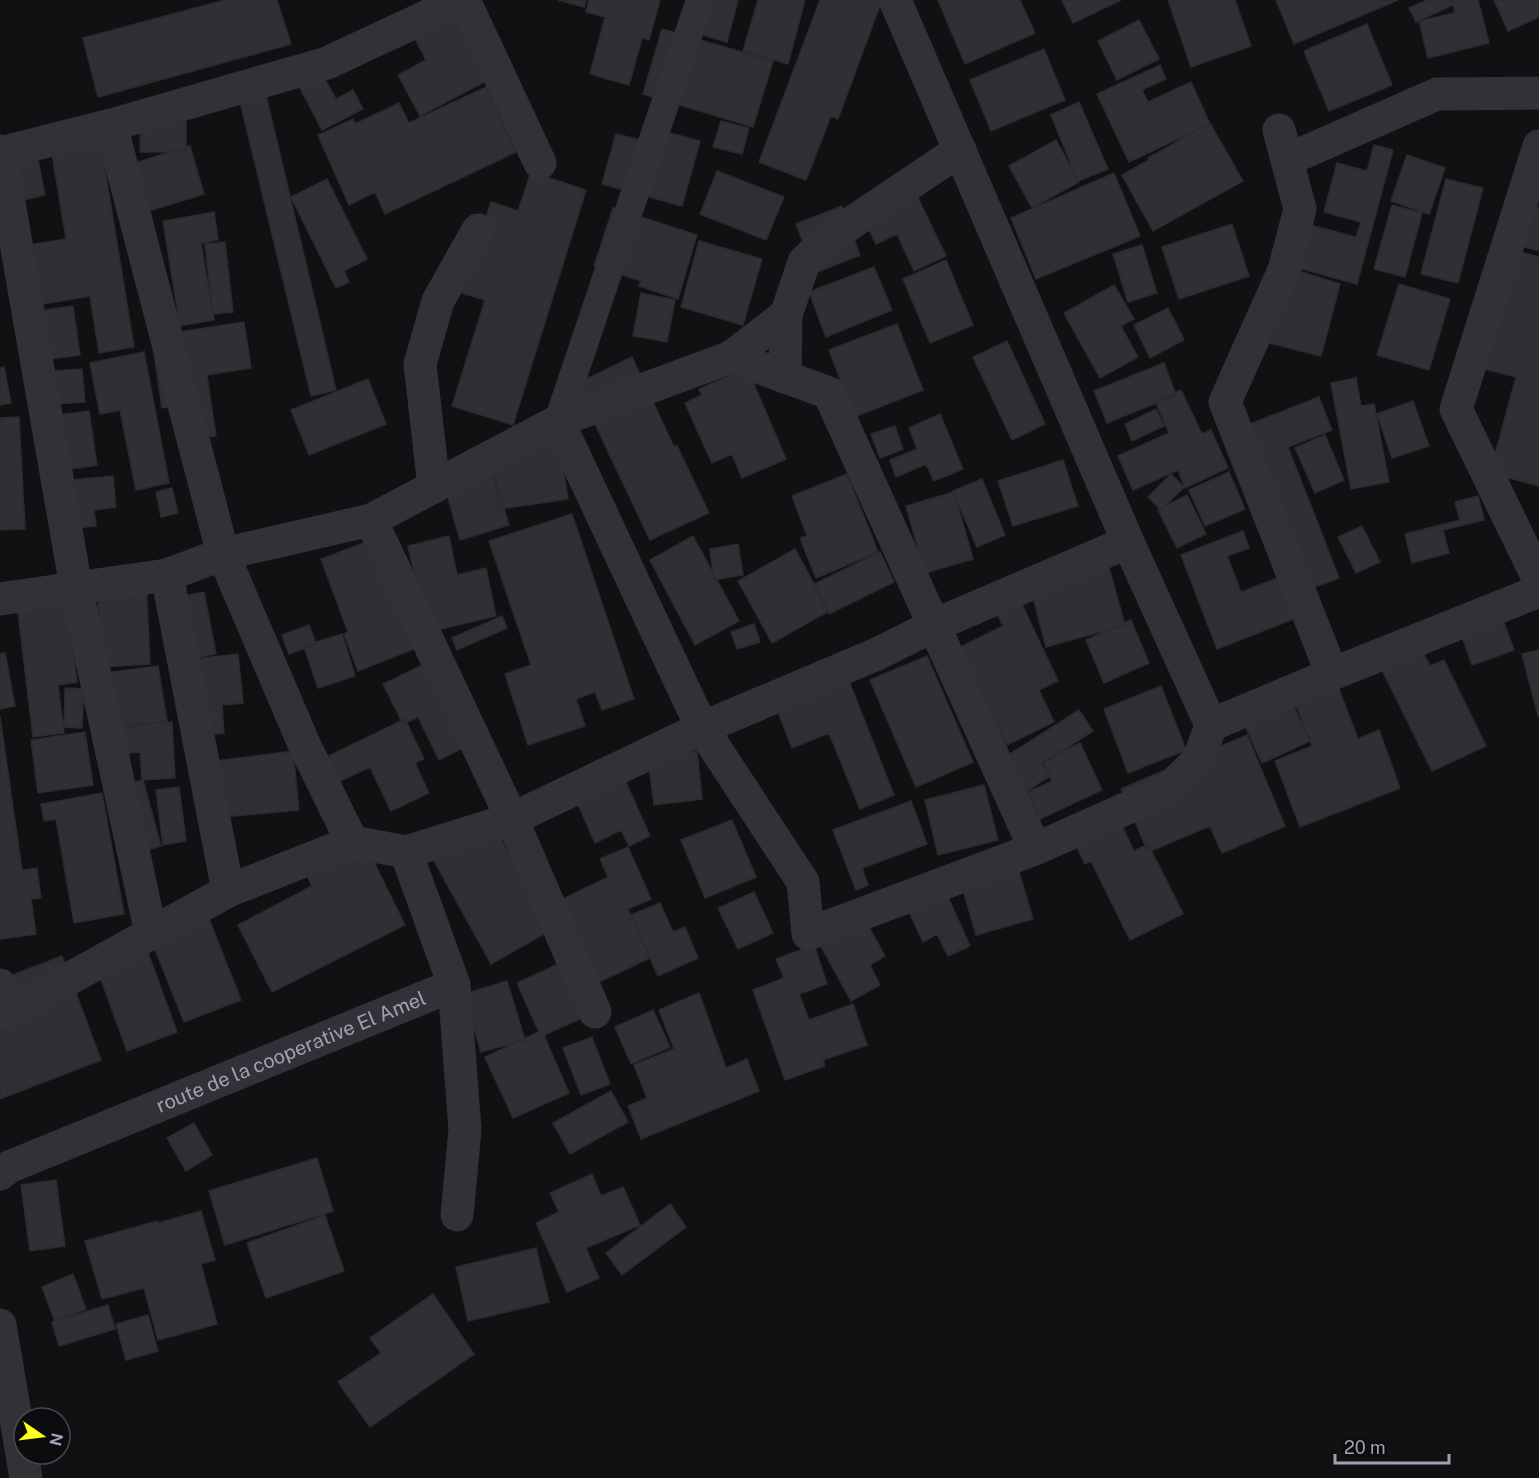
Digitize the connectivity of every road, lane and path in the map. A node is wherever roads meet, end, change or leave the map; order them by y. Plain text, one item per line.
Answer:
1 (463, 0) edge
2 (700, 0) edge
3 (895, 0) edge
4 (1539, 93) edge
5 (111, 125) junction
6 (1539, 146) edge
7 (960, 150) junction
8 (0, 152) edge
9 (540, 164) dead end
10 (478, 230) dead end
11 (786, 315) junction
12 (731, 357) junction
13 (785, 377) junction
14 (558, 421) junction
15 (434, 488) junction
16 (371, 520) junction
17 (1128, 542) junction
18 (223, 554) junction
19 (167, 575) junction
20 (1539, 579) edge
21 (76, 587) junction
22 (1539, 591) edge
23 (0, 599) edge
24 (935, 625) junction
25 (1332, 674) junction
26 (1211, 725) junction
27 (702, 728) junction
28 (512, 819) junction
29 (352, 842) junction
30 (1035, 849) junction
31 (406, 852) junction
32 (228, 891) junction
33 (151, 933) junction
34 (0, 985) edge
35 (454, 985) junction
36 (595, 1012) dead end
37 (0, 1174) edge
38 (457, 1215) dead end
39 (0, 1325) edge
40 (26, 1478) edge

1 - 5 street
1 - 9 street
2 - 14 street
3 - 7 street
4 - 25 street
5 - 8 street
5 - 18 street
6 - 20 street
7 - 11 street
7 - 17 street
8 - 21 street
10 - 15 street
11 - 12 street
11 - 13 street
12 - 13 street
12 - 14 street
13 - 24 street
14 - 15 street
14 - 27 street
15 - 16 street
16 - 18 street
16 - 28 street
17 - 24 street
17 - 26 street
18 - 19 street
18 - 29 street
19 - 21 street
19 - 32 street
21 - 23 street
21 - 33 street
22 - 25 street
24 - 27 street
24 - 30 street
25 - 26 street
26 - 30 street
27 - 28 street
27 - 30 street
28 - 31 street
28 - 36 street
29 - 31 street
29 - 32 street
31 - 35 street
32 - 33 street
33 - 34 street
35 - 37 street, route de la cooperative El Amel
35 - 38 street
39 - 40 street

